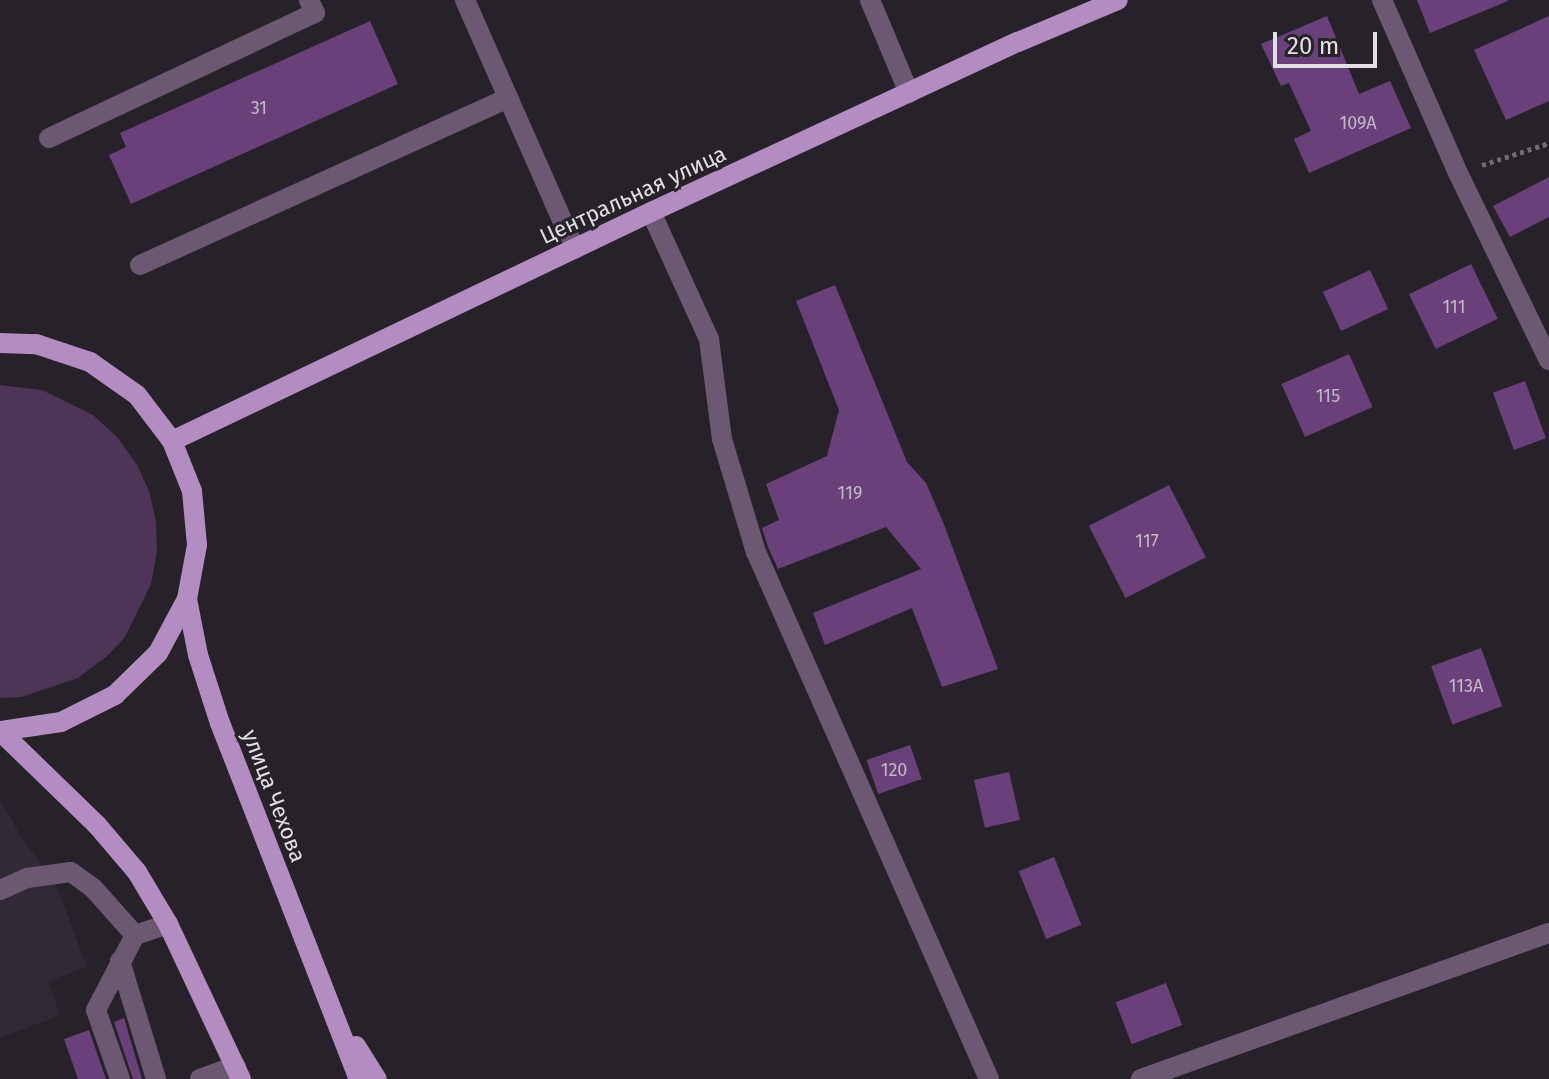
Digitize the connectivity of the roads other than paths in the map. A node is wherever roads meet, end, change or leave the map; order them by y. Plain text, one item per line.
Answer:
1 (309, 0) edge
2 (465, 0) edge
3 (870, 0) edge
4 (1118, 0) edge
5 (1382, 0) edge
6 (909, 93) junction
7 (508, 98) junction
8 (49, 138) dead end
9 (651, 212) junction
10 (575, 249) junction
11 (140, 265) dead end
12 (0, 343) edge
13 (1549, 360) edge
14 (172, 441) junction
15 (187, 599) junction
16 (0, 731) edge
17 (0, 890) edge
18 (168, 924) junction
19 (1549, 933) edge
20 (135, 935) junction
21 (120, 961) junction
22 (330, 1006) junction
23 (238, 1072) edge
24 (120, 1079) edge
25 (156, 1079) edge
26 (200, 1079) edge
27 (359, 1079) edge
28 (377, 1079) edge
29 (989, 1079) edge
30 (1141, 1079) edge

1 - 8 lane
2 - 7 lane
3 - 6 lane
4 - 6 main road, Центральная улица
5 - 13 lane
6 - 9 main road, Центральная улица
7 - 10 lane
7 - 11 lane
9 - 10 main road, Центральная улица
9 - 29 lane
10 - 14 main road, Центральная улица
12 - 14 main road
14 - 15 main road
15 - 16 main road
15 - 22 main road, улица Чехова
16 - 18 main road
17 - 20 lane
18 - 20 lane
18 - 23 main road
19 - 30 lane
20 - 21 lane
21 - 24 lane
21 - 25 lane
22 - 27 main road
22 - 28 main road
23 - 26 lane

